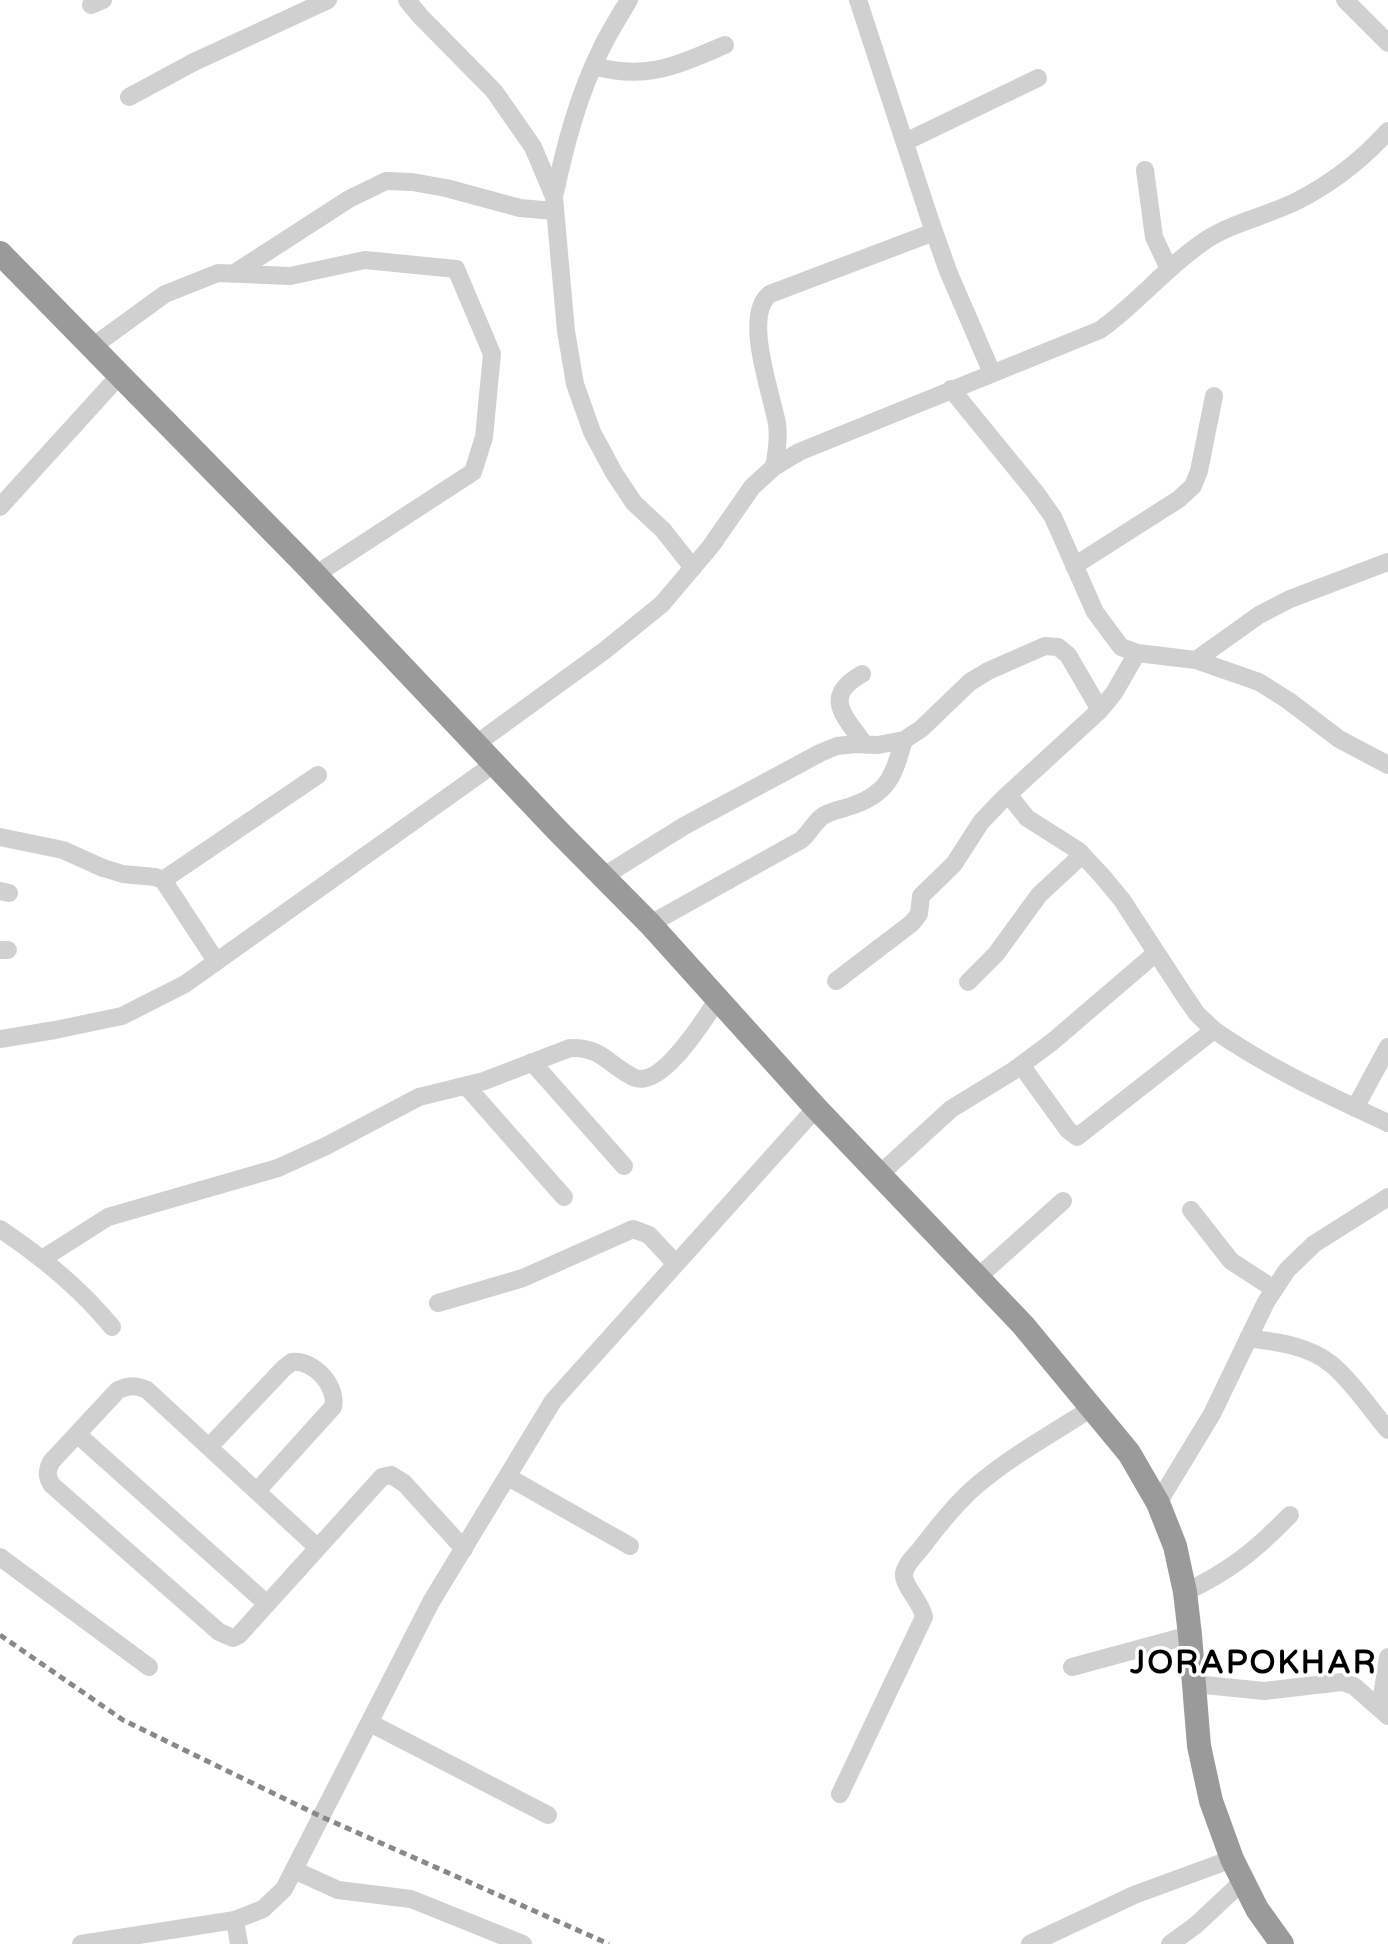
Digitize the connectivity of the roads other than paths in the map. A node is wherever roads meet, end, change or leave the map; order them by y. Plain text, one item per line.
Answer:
1 (328, 0) edge
2 (407, 0) edge
3 (629, 0) edge
4 (858, 0) edge
5 (1345, 0) edge
6 (1388, 43) edge
7 (724, 45) dead end
8 (594, 66) junction
9 (1038, 78) dead end
10 (129, 97) dead end
11 (1388, 131) edge
12 (905, 142) junction
13 (1145, 170) dead end
14 (554, 204) junction
15 (934, 232) junction
16 (0, 253) edge
17 (1169, 269) junction
18 (233, 274) junction
19 (92, 347) junction
20 (992, 373) junction
21 (119, 376) junction
22 (951, 389) junction
23 (1214, 396) dead end
24 (774, 467) junction
25 (0, 507) edge
26 (1388, 562) edge
27 (1074, 566) junction
28 (693, 568) junction
29 (315, 575) junction
30 (1137, 653) junction
31 (1196, 660) junction
32 (862, 674) dead end
33 (1100, 710) junction
34 (904, 740) junction
35 (476, 744) junction
36 (865, 744) junction
37 (494, 764) junction
38 (1388, 765) edge
39 (318, 775) dead end
40 (1008, 794) junction
41 (0, 837) edge
42 (1082, 855) junction
43 (604, 876) junction
44 (163, 880) junction
45 (650, 924) junction
46 (1156, 953) junction
47 (216, 961) junction
48 (836, 981) dead end
49 (968, 982) dead end
50 (718, 999) junction
51 (1214, 1030) junction
52 (0, 1039) edge
53 (1388, 1047) edge
54 (532, 1062) junction
55 (1021, 1065) junction
56 (467, 1087) junction
57 (816, 1108) junction
58 (1354, 1108) junction
59 (1388, 1124) edge
60 (624, 1166) dead end
61 (880, 1174) junction
62 (564, 1197) dead end
63 (1388, 1198) edge
64 (1063, 1201) dead end
65 (1192, 1210) dead end
66 (0, 1228) edge
67 (42, 1259) junction
68 (676, 1264) junction
69 (978, 1277) junction
70 (1274, 1289) junction
71 (438, 1303) dead end
72 (113, 1327) dead end
73 (1248, 1338) junction
74 (1092, 1408) junction
75 (1388, 1430) edge
76 (77, 1434) junction
77 (209, 1447) junction
78 (508, 1477) junction
79 (257, 1491) junction
80 (1158, 1503) junction
81 (1290, 1515) dead end
82 (629, 1546) dead end
83 (318, 1548) junction
84 (464, 1549) junction
85 (0, 1558) edge
86 (1185, 1592) junction
87 (267, 1604) junction
88 (1190, 1635) junction
89 (1388, 1657) edge
90 (149, 1667) dead end
91 (1072, 1667) dead end
92 (1195, 1684) junction
93 (1384, 1712) edge
94 (370, 1723) junction
95 (840, 1794) dead end
96 (548, 1815) dead end
97 (294, 1870) junction
98 (1238, 1870) junction
99 (235, 1920) junction
100 (81, 1944) edge
101 (239, 1944) edge
102 (523, 1944) edge
103 (1030, 1944) edge
104 (1170, 1944) edge
105 (1282, 1944) edge

1 - 10 street
2 - 14 street
3 - 8 street
4 - 12 street
5 - 6 street
7 - 8 street
8 - 14 street
9 - 12 street
11 - 17 street
12 - 15 street
13 - 17 street
14 - 18 street
14 - 28 street
15 - 20 street
15 - 24 street
16 - 19 highway
17 - 20 street
18 - 19 street
18 - 29 street
19 - 21 highway
20 - 22 street
21 - 25 street
21 - 29 highway
22 - 24 street
22 - 27 street
23 - 27 street
24 - 28 street
26 - 31 street
27 - 30 street
28 - 35 street
29 - 35 highway
30 - 31 street
30 - 33 street
31 - 38 street
32 - 36 street
33 - 34 street
33 - 40 street
34 - 36 street
34 - 45 street
35 - 37 highway
36 - 43 street
37 - 43 highway
37 - 47 street
39 - 44 street
40 - 42 street
40 - 48 street
41 - 44 street
42 - 46 street
42 - 49 street
43 - 45 highway
44 - 47 street
45 - 50 highway
46 - 51 street
46 - 55 street
47 - 52 street
50 - 54 street
50 - 57 highway
51 - 55 street
51 - 58 street
53 - 58 street
54 - 56 street
54 - 60 street
55 - 61 street
56 - 62 street
56 - 67 street
57 - 61 highway
57 - 68 street
58 - 59 street
61 - 69 highway
63 - 70 street
64 - 69 street
65 - 70 street
66 - 67 street
67 - 72 street
68 - 71 street
68 - 78 street
69 - 74 highway
70 - 73 street
73 - 75 street
73 - 80 street
74 - 80 highway
74 - 95 street
76 - 77 street
76 - 87 street
76 - 87 street
77 - 79 street
77 - 79 street
78 - 82 street
78 - 84 street
79 - 83 street
80 - 86 highway
81 - 86 street
83 - 84 street
83 - 87 street
84 - 94 street
85 - 90 street
86 - 88 highway
88 - 91 street
88 - 92 highway
89 - 93 street
92 - 93 street
92 - 98 highway
94 - 96 street
94 - 97 street
97 - 99 street
97 - 102 street
98 - 103 street
98 - 104 street
98 - 105 highway
99 - 100 street
99 - 101 street

